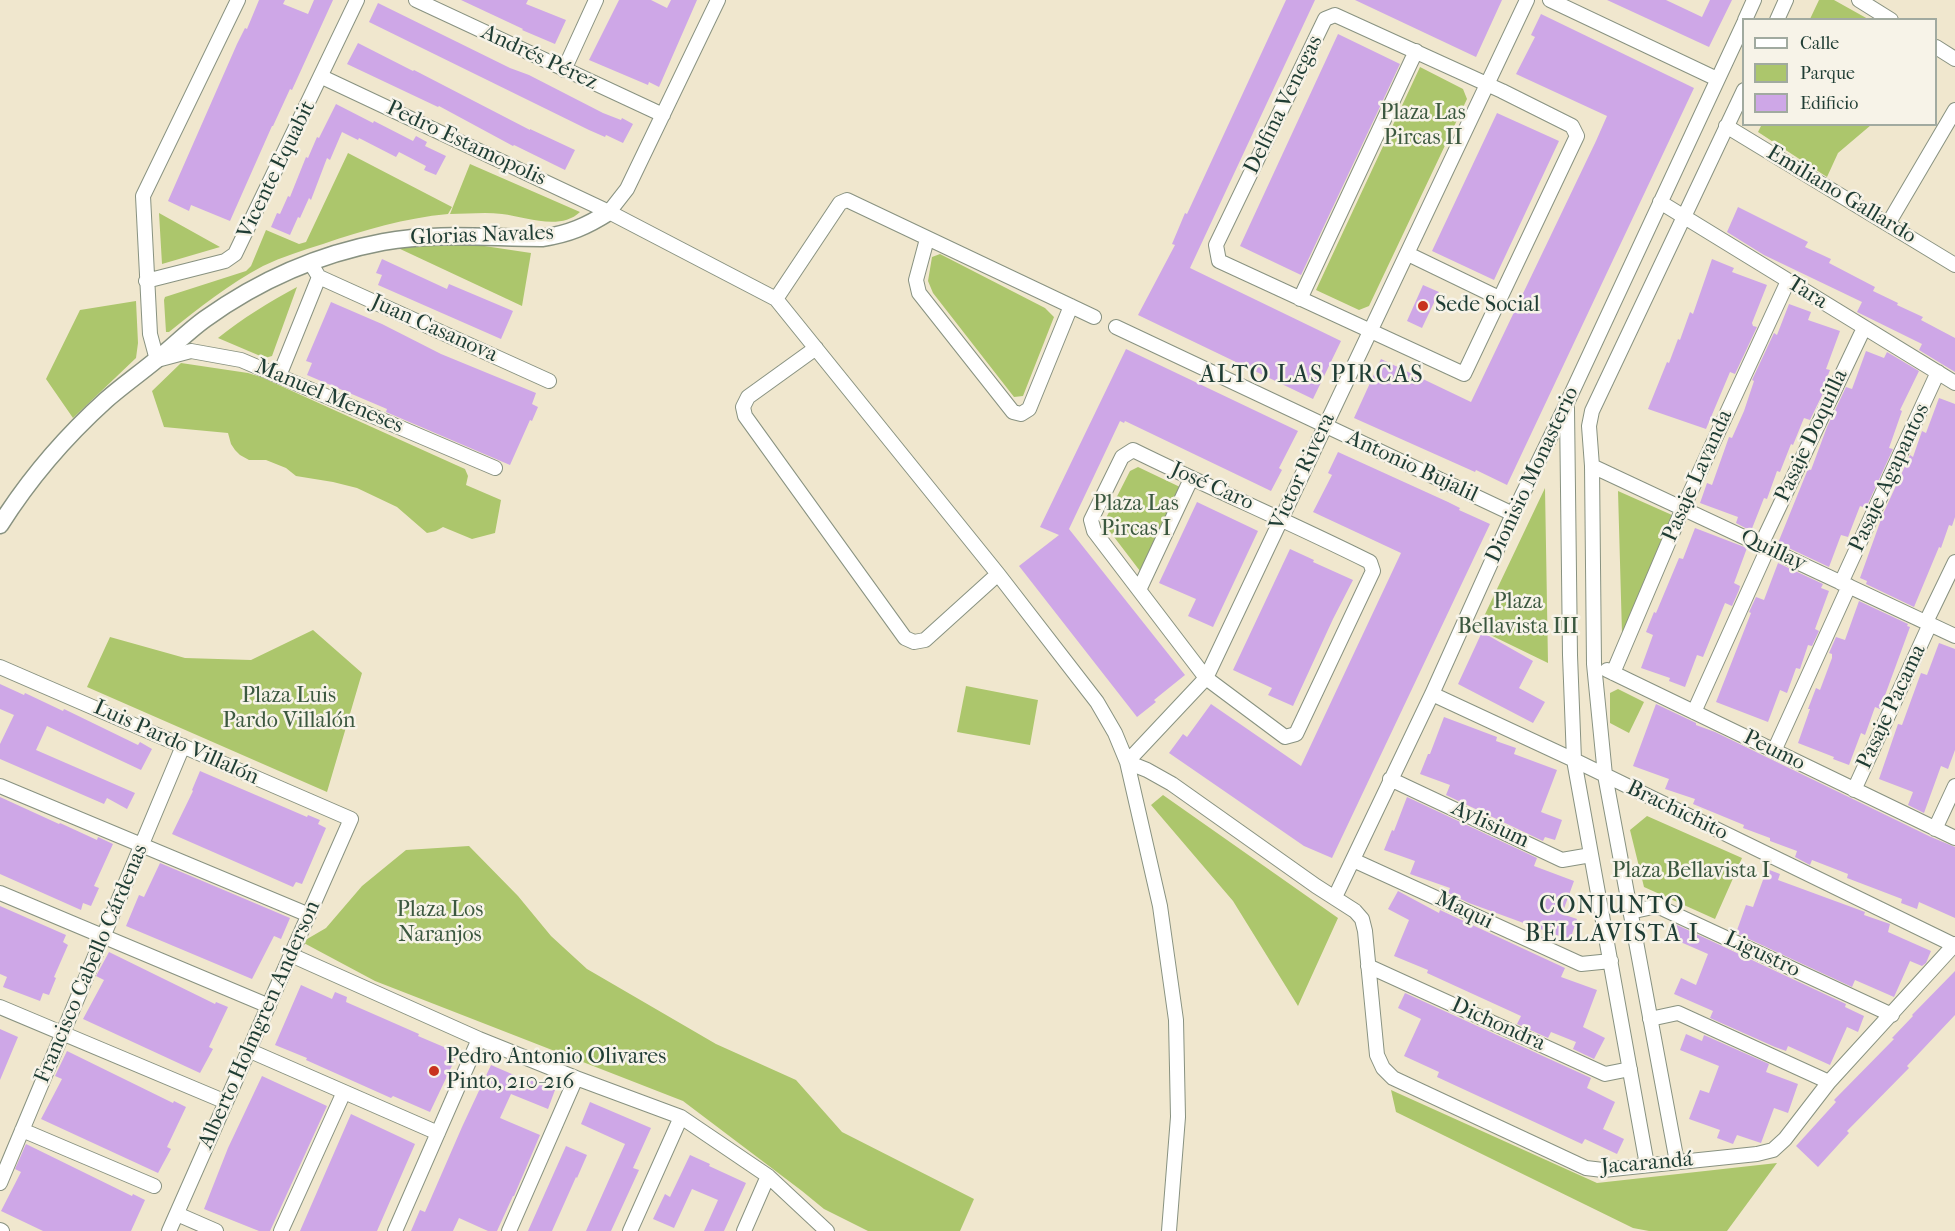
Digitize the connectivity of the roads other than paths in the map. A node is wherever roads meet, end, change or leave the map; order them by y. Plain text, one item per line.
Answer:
1 (238, 0) edge
2 (357, 0) edge
3 (416, 0) edge
4 (596, 0) edge
5 (718, 0) edge
6 (1527, 0) edge
7 (1550, 0) edge
8 (1754, 0) edge
9 (1786, 0) edge
10 (1859, 0) edge
11 (1745, 18) edge
12 (1777, 18) edge
13 (1888, 18) edge
14 (1742, 25) edge
15 (1937, 48) edge
16 (1416, 51) junction
17 (1955, 59) edge
18 (564, 70) junction
19 (322, 76) junction
20 (1717, 79) junction
21 (1487, 84) junction
22 (1742, 92) edge
23 (1955, 110) edge
24 (663, 115) junction
25 (1726, 126) junction
26 (1660, 202) junction
27 (609, 212) junction
28 (1684, 216) junction
29 (1888, 224) junction
30 (927, 239) junction
31 (1408, 254) junction
32 (310, 262) junction
33 (1955, 265) edge
34 (319, 277) junction
35 (146, 281) junction
36 (1788, 281) junction
37 (1300, 298) junction
38 (1499, 298) junction
39 (776, 299) junction
40 (1071, 306) junction
41 (1094, 317) dead end
42 (1116, 327) dead end
43 (1864, 328) junction
44 (1370, 331) junction
45 (816, 348) junction
46 (157, 360) junction
47 (1938, 372) junction
48 (279, 376) junction
49 (549, 381) dead end
50 (1955, 383) edge
51 (1567, 403) junction
52 (1326, 426) junction
53 (1592, 466) junction
54 (495, 468) dead end
55 (1191, 479) junction
56 (1683, 508) junction
57 (1513, 514) junction
58 (1281, 519) junction
59 (0, 525) edge
60 (1764, 546) junction
61 (1955, 562) edge
62 (998, 574) junction
63 (1845, 584) junction
64 (1139, 590) junction
65 (1928, 623) junction
66 (1955, 636) edge
67 (1594, 663) junction
68 (0, 667) edge
69 (1612, 673) junction
70 (1206, 678) junction
71 (1432, 694) junction
72 (1694, 712) junction
73 (183, 746) junction
74 (1774, 751) junction
75 (1574, 760) junction
76 (1126, 762) junction
77 (1605, 776) junction
78 (1390, 779) junction
79 (0, 786) edge
80 (1955, 786) edge
81 (1854, 790) junction
82 (351, 819) joint
83 (1935, 829) junction
84 (1955, 838) edge
85 (141, 846) junction
86 (1591, 855) junction
87 (1353, 860) junction
88 (0, 893) edge
89 (1335, 897) junction
90 (1630, 912) junction
91 (309, 915) junction
92 (104, 936) junction
93 (1955, 944) edge
94 (291, 955) junction
95 (1611, 961) junction
96 (1368, 966) junction
97 (269, 1006) junction
98 (0, 1007) edge
99 (1892, 1015) junction
100 (1650, 1019) junction
101 (63, 1033) junction
102 (479, 1039) junction
103 (248, 1050) junction
104 (1630, 1069) junction
105 (576, 1078) junction
106 (1829, 1082) junction
107 (344, 1092) junction
108 (226, 1102) junction
109 (681, 1117) junction
110 (22, 1130) junction
111 (438, 1132) junction
112 (1677, 1162) junction
113 (1647, 1165) junction
114 (768, 1176) junction
115 (0, 1183) edge
116 (154, 1186) dead end
117 (177, 1214) junction
118 (169, 1231) edge
119 (216, 1231) edge
120 (281, 1231) edge
121 (395, 1231) edge
122 (509, 1231) edge
123 (630, 1231) edge
124 (744, 1231) edge
125 (827, 1231) edge
126 (1169, 1231) edge

1 - 35 street
2 - 19 street, Vicente Equabit
3 - 18 street, Andrés Pérez
4 - 18 street
5 - 24 street, Glorias Navales
6 - 21 street, Victor Rivera
7 - 20 street
8 - 11 street, Dionisio Monasterio
9 - 12 street
10 - 13 street
14 - 20 street, Dionisio Monasterio
15 - 17 street
16 - 21 street, Delfina Venegas
16 - 37 street
16 - 37 street, Delfina Venegas
18 - 24 street, Andrés Pérez
19 - 27 street, Pedro Estamopolis
19 - 35 street, Vicente Equabit
20 - 26 street, Dionisio Monasterio
21 - 31 street, Victor Rivera
21 - 38 street, Delfina Venegas
22 - 25 street, Dionisio Monasterio
23 - 29 street
24 - 27 street, Glorias Navales
25 - 28 street, Dionisio Monasterio
25 - 29 street, Emiliano Gallardo
26 - 28 street, Tara
26 - 51 street, Dionisio Monasterio
27 - 32 street, Glorias Navales
27 - 39 street, Pedro Estamopolis
28 - 36 street, Tara
28 - 53 street, Dionisio Monasterio
29 - 33 street, Emiliano Gallardo
30 - 39 street
30 - 40 street
30 - 40 street
31 - 38 street
31 - 44 street, Victor Rivera
32 - 34 street
32 - 46 street, Glorias Navales
34 - 48 street
34 - 49 street, Juan Casanova
35 - 46 street
36 - 43 street, Tara
36 - 56 street, Pasaje Lavanda
37 - 44 street, Delfina Venegas
38 - 44 street, Delfina Venegas
39 - 45 street
40 - 41 street
42 - 52 street, Antonio Bujalil
43 - 47 street, Tara
43 - 60 street, Pasaje Doquilla
44 - 52 street, Victor Rivera
45 - 62 street
45 - 62 street
46 - 48 street, Manuel Meneses
46 - 59 street, Glorias Navales
47 - 50 street, Tara
47 - 63 street, Pasaje Agapantos
48 - 54 street, Manuel Meneses
51 - 57 street, Dionisio Monasterio
51 - 75 street
52 - 57 street, Antonio Bujalil
52 - 58 street, Victor Rivera
53 - 56 street, Quillay
53 - 67 street, Dionisio Monasterio
55 - 58 street, José Caro
55 - 64 street
55 - 64 street, José Caro
56 - 60 street, Quillay
56 - 69 street, Pasaje Lavanda
57 - 71 street, Dionisio Monasterio
58 - 70 street, Victor Rivera
58 - 70 street, José Caro
60 - 63 street, Quillay
60 - 72 street, Pasaje Doquilla
61 - 65 street, Pasaje Pacama
62 - 76 street
63 - 65 street, Quillay
63 - 74 street, Pasaje Agapantos
64 - 70 street, José Caro
65 - 66 street, Quillay
65 - 81 street, Pasaje Pacama
67 - 69 street, Peumo
67 - 77 street, Dionisio Monasterio
68 - 73 street, Luis Pardo Villalón
69 - 72 street, Peumo
70 - 76 street, Victor Rivera
71 - 75 street, Brachichito
71 - 78 street, Dionisio Monasterio
72 - 74 street, Peumo
73 - 82 street, Luis Pardo Villalón
73 - 85 street, Francisco Cabello Cárdenas
74 - 81 street, Peumo
75 - 77 street, Brachichito
75 - 86 street
76 - 89 street
76 - 126 street
77 - 90 street, Dionisio Monasterio
77 - 93 street, Brachichito
78 - 86 street, Aylisium
78 - 87 street, Dionisio Monasterio
79 - 85 street
80 - 83 street
81 - 83 street, Peumo
82 - 91 street, Alberto Holmgren Anderson
83 - 84 street, Peumo
85 - 91 street
85 - 92 street, Francisco Cabello Cárdenas
86 - 95 street
87 - 89 street, Dionisio Monasterio
87 - 95 street, Maqui
88 - 92 street
89 - 96 street, Jacarandá
90 - 99 street, Ligustro
90 - 100 street, Dionisio Monasterio
91 - 94 street, Alberto Holmgren Anderson
92 - 97 street
92 - 101 street, Francisco Cabello Cárdenas
93 - 99 street, Jacarandá
94 - 97 street, Alberto Holmgren Anderson
94 - 102 street
95 - 104 street
96 - 104 street, Dichondra
96 - 113 street, Jacarandá
97 - 103 street, Alberto Holmgren Anderson
98 - 101 street
99 - 106 street, Jacarandá
100 - 106 street
100 - 112 street, Dionisio Monasterio
101 - 108 street
101 - 110 street, Francisco Cabello Cárdenas
102 - 105 street
102 - 111 street
103 - 107 street
103 - 108 street, Alberto Holmgren Anderson
104 - 113 street
105 - 109 street
105 - 122 street
106 - 112 street, Jacarandá
107 - 111 street
107 - 120 street
108 - 117 street, Alberto Holmgren Anderson
109 - 114 street
109 - 123 street
110 - 115 street, Francisco Cabello Cárdenas
110 - 116 street
111 - 121 street
112 - 113 street, Jacarandá
114 - 124 street
114 - 125 street
117 - 118 street, Alberto Holmgren Anderson
117 - 119 street

